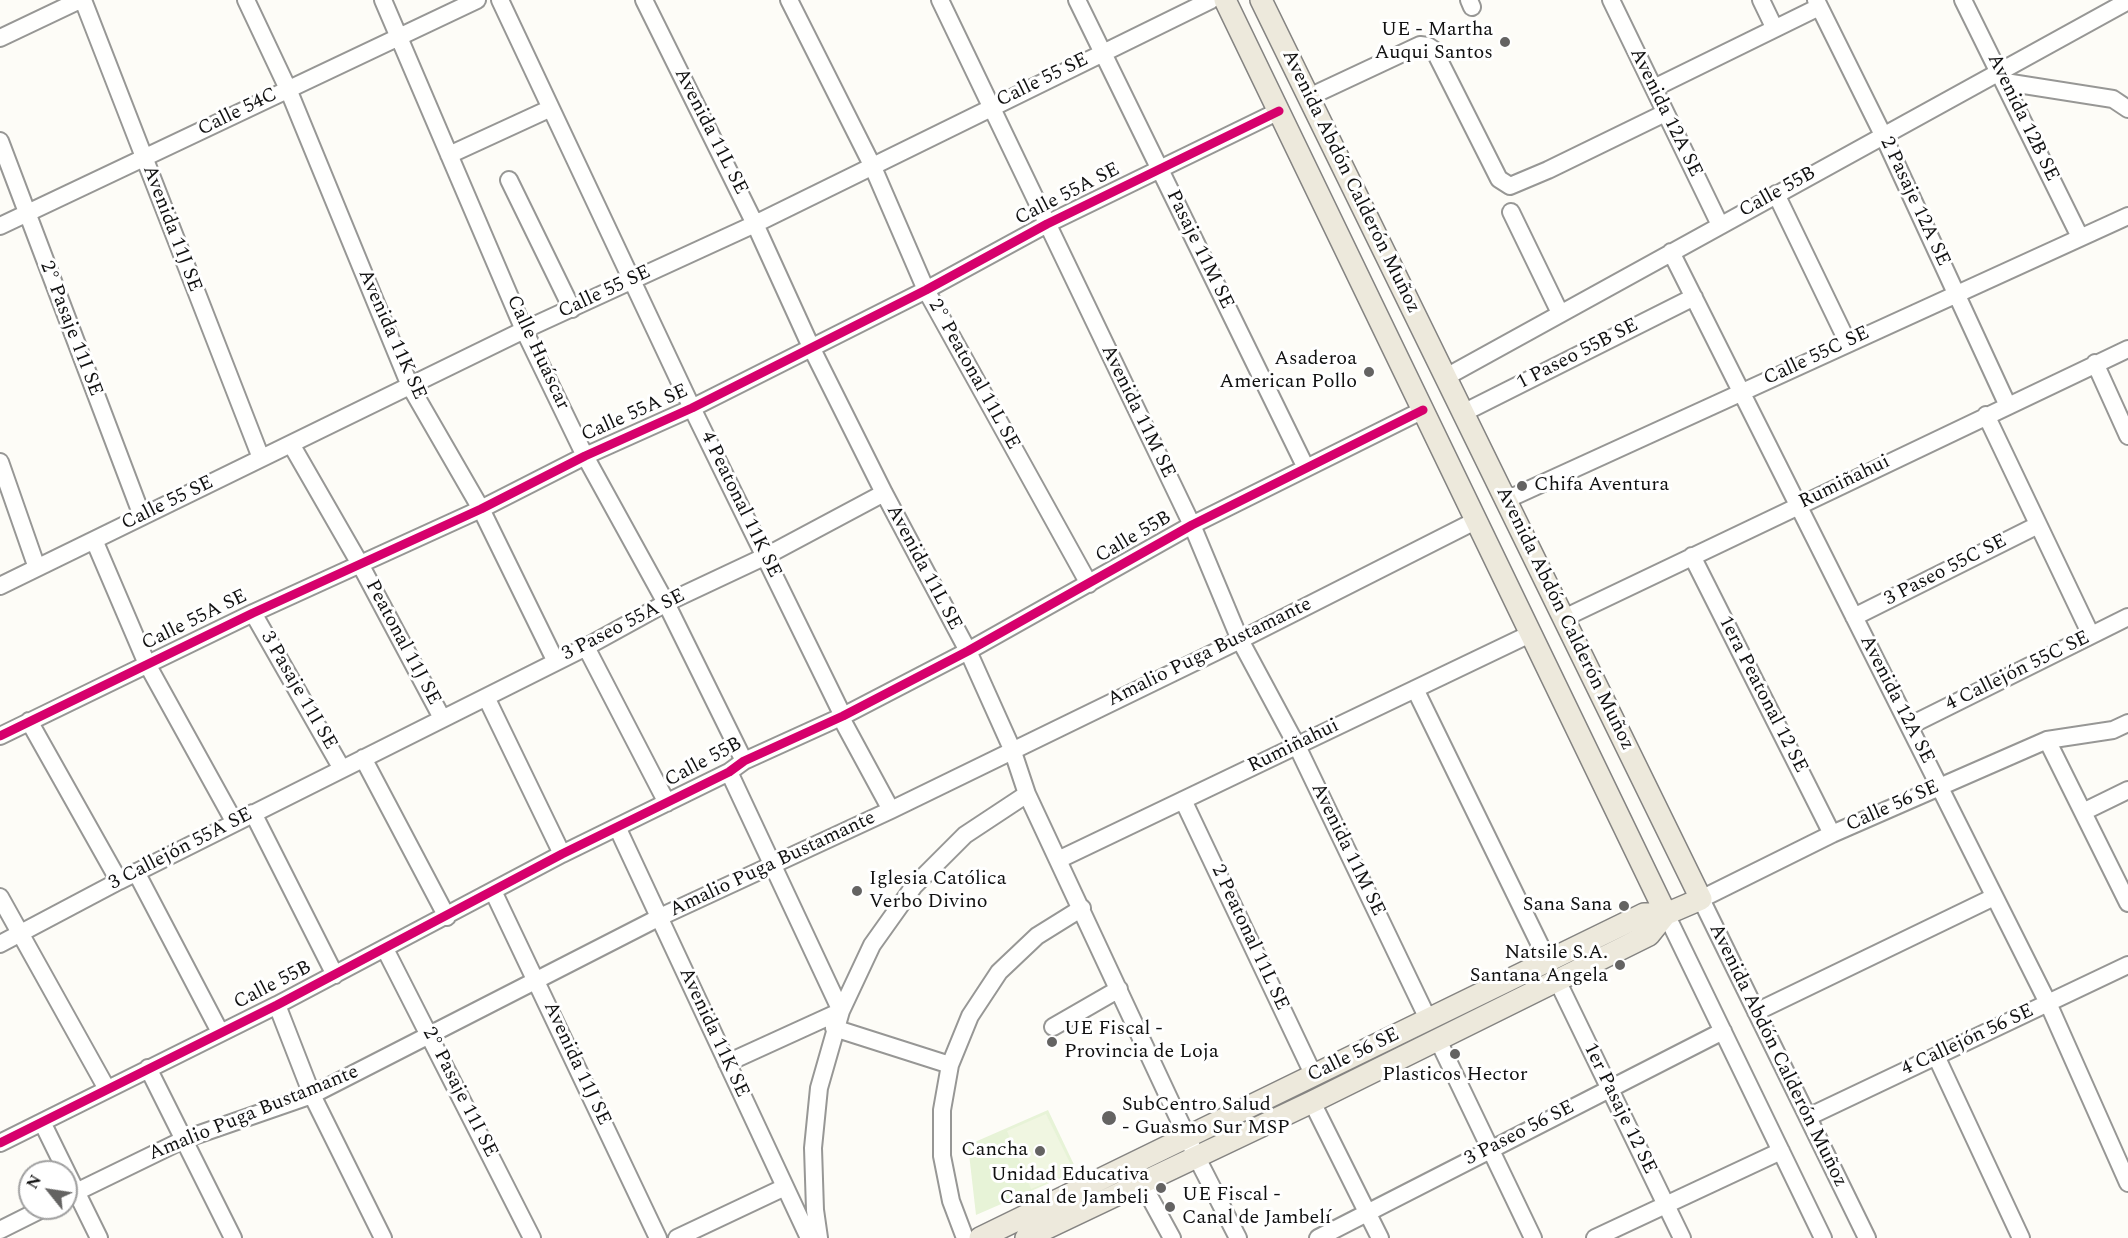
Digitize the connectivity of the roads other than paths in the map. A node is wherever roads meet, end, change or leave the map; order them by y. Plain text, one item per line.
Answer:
1 (82, 0) edge
2 (246, 0) edge
3 (383, 0) edge
4 (477, 0) edge
5 (500, 0) edge
6 (644, 0) edge
7 (789, 0) edge
8 (940, 0) edge
9 (1077, 0) edge
10 (1211, 0) edge
11 (1225, 0) edge
12 (1261, 0) edge
13 (1611, 0) edge
14 (1761, 0) edge
15 (1963, 0) edge
16 (2128, 1) edge
17 (1817, 3) edge
18 (2108, 5) edge
19 (1774, 27) junction
20 (398, 37) junction
21 (0, 38) edge
22 (1102, 53) junction
23 (2002, 76) junction
24 (1654, 88) junction
25 (288, 89) junction
26 (1309, 97) junction
27 (991, 106) junction
28 (2128, 109) edge
29 (549, 110) junction
30 (1279, 111) junction
31 (1665, 113) junction
32 (1883, 135) junction
33 (0, 141) edge
34 (448, 155) junction
35 (144, 158) junction
36 (872, 165) junction
37 (1160, 170) junction
38 (509, 180) dead end
39 (1776, 194) junction
40 (1511, 212) dead end
41 (27, 214) junction
42 (2128, 216) edge
43 (755, 224) junction
44 (1047, 225) junction
45 (1720, 225) junction
46 (0, 226) edge
47 (2080, 237) junction
48 (1671, 252) junction
49 (632, 280) junction
50 (926, 290) junction
51 (1956, 294) junction
52 (1694, 297) junction
53 (572, 309) junction
54 (1560, 313) junction
55 (524, 330) junction
56 (1848, 343) junction
57 (811, 347) junction
58 (2128, 349) edge
59 (2095, 363) junction
60 (1446, 377) junction
61 (410, 386) junction
62 (1741, 392) junction
63 (2008, 406) junction
64 (692, 408) junction
65 (1423, 410) junction
66 (1463, 413) junction
67 (1986, 415) junction
68 (2128, 436) edge
69 (291, 444) junction
70 (585, 456) junction
71 (261, 458) junction
72 (0, 462) edge
73 (1306, 468) junction
74 (884, 494) junction
75 (1506, 500) junction
76 (1798, 506) junction
77 (481, 509) junction
78 (142, 516) junction
79 (1475, 521) junction
80 (1192, 525) junction
81 (2038, 525) junction
82 (94, 540) junction
83 (766, 556) junction
84 (1692, 556) junction
85 (360, 564) junction
86 (37, 568) junction
87 (1089, 584) junction
88 (0, 586) edge
89 (666, 603) junction
90 (253, 613) junction
91 (1854, 617) junction
92 (2128, 617) edge
93 (1564, 618) junction
94 (1530, 634) junction
95 (2091, 635) junction
96 (1240, 640) junction
97 (586, 647) junction
98 (968, 651) junction
99 (556, 662) junction
100 (147, 664) junction
101 (1415, 689) junction
102 (486, 697) junction
103 (842, 716) junction
104 (442, 718) junction
105 (29, 721) junction
106 (2128, 723) edge
107 (1909, 726) junction
108 (0, 735) edge
109 (2047, 740) junction
110 (1297, 746) junction
111 (1012, 749) junction
112 (363, 758) junction
113 (744, 760) junction
114 (342, 769) junction
115 (729, 772) junction
116 (1939, 787) junction
117 (2128, 790) edge
118 (1027, 794) junction
119 (1183, 800) junction
120 (667, 803) junction
121 (891, 810) junction
122 (2083, 812) junction
123 (253, 813) junction
124 (235, 823) junction
125 (618, 828) junction
126 (1832, 834) junction
127 (562, 854) junction
128 (1058, 860) junction
129 (774, 865) junction
130 (136, 872) junction
131 (119, 881) junction
132 (493, 891) junction
133 (0, 897) edge
134 (1994, 897) junction
135 (1701, 899) junction
136 (2128, 903) edge
137 (1082, 908) junction
138 (1666, 914) junction
139 (447, 917) junction
140 (660, 917) junction
141 (20, 933) junction
142 (0, 944) edge
143 (1540, 947) dead end
144 (386, 949) junction
145 (2128, 965) edge
146 (335, 975) junction
147 (536, 980) junction
148 (1557, 980) junction
149 (1119, 989) junction
150 (2048, 1003) junction
151 (277, 1005) junction
152 (841, 1011) junction
153 (1756, 1012) junction
154 (1428, 1019) junction
155 (1053, 1027) dead end
156 (834, 1028) junction
157 (1723, 1031) junction
158 (220, 1032) junction
159 (430, 1035) junction
160 (1438, 1040) junction
161 (1936, 1056) junction
162 (727, 1063) junction
163 (950, 1065) junction
164 (148, 1068) junction
165 (1314, 1076) junction
166 (1609, 1088) junction
167 (107, 1089) junction
168 (312, 1095) junction
169 (1312, 1102) junction
170 (1808, 1117) junction
171 (42, 1122) junction
172 (1188, 1137) junction
173 (185, 1139) junction
174 (0, 1143) edge
175 (1491, 1149) junction
176 (1781, 1151) junction
177 (1196, 1156) junction
178 (57, 1160) edge
179 (1143, 1183) junction
180 (2128, 1183) edge
181 (784, 1186) junction
182 (78, 1192) edge
183 (1666, 1205) junction
184 (78, 1206) edge
185 (1368, 1212) junction
186 (20, 1220) edge
187 (0, 1230) edge
188 (99, 1238) edge
189 (233, 1238) edge
190 (383, 1238) edge
191 (532, 1238) edge
192 (658, 1238) edge
193 (677, 1238) edge
194 (809, 1238) edge
195 (819, 1238) edge
196 (966, 1238) edge
197 (980, 1238) edge
198 (1026, 1238) edge
199 (1172, 1238) edge
200 (1238, 1238) edge
201 (1318, 1238) edge
202 (1380, 1238) edge
203 (1533, 1238) edge
204 (1595, 1238) edge
205 (1682, 1238) edge
206 (1823, 1238) edge
207 (1867, 1238) edge
208 (2021, 1238) edge

1 - 21 street
1 - 35 street, Avenida 11J SE
2 - 25 street, Avenida 11K SE
3 - 20 street, Calle Huáscar
4 - 20 street, Calle 54C
5 - 29 street, 4 Peatonal 11K SE
6 - 43 street, Avenida 11L SE
7 - 36 street, 2° Peatonal 11L SE
8 - 27 street, Avenida 11M SE
9 - 22 street, Pasaje 11M SE
10 - 22 street, Calle 55 SE
11 - 30 main road, Avenida Abdón Calderón Muñoz
12 - 26 main road, Avenida Abdón Calderón Muñoz
13 - 24 street, Avenida 12A SE
14 - 19 street
15 - 23 street, Avenida 12B SE
16 - 18 street, Calle 55B
17 - 19 street
17 - 32 street, 2 Pasaje 12A SE
18 - 23 street, Calle 55B
19 - 24 street
20 - 25 street, Calle 54C
20 - 34 street, Calle Huáscar
22 - 27 street, Calle 55 SE
22 - 37 street, Pasaje 11M SE
23 - 28 street
23 - 32 street, Calle 55B
23 - 47 street, Avenida 12B SE
24 - 31 street, Avenida 12A SE
25 - 35 street, Calle 54C
25 - 61 street, Avenida 11K SE
26 - 31 street
26 - 60 main road, Avenida Abdón Calderón Muñoz
27 - 36 street, Calle 55 SE
27 - 44 street, Avenida 11M SE
29 - 34 street
29 - 49 street, 4 Peatonal 11K SE
30 - 37 street, Calle 55A SE
30 - 65 main road, Avenida Abdón Calderón Muñoz
31 - 45 street, Avenida 12A SE
32 - 39 street, Calle 55B
32 - 51 street, 2 Pasaje 12A SE
33 - 41 street, 2° Pasaje 11I SE
34 - 55 street, Calle Huáscar
35 - 41 street, Calle 54C
35 - 71 street, Avenida 11J SE
36 - 43 street, Calle 55 SE
36 - 50 street, 2° Peatonal 11L SE
37 - 44 street, Calle 55A SE
37 - 73 street, Pasaje 11M SE
38 - 53 street
39 - 45 street, Calle 55B
39 - 56 street
40 - 54 street
41 - 46 street, Calle 54C
41 - 78 street, 2° Pasaje 11I SE
42 - 47 street, Calle 55C SE
43 - 49 street, Calle 55 SE
43 - 57 street, Avenida 11L SE
44 - 50 street, Calle 55A SE
44 - 80 street, Avenida 11M SE
45 - 48 street, Calle 55B
47 - 51 street, Calle 55C SE
48 - 52 street, Avenida 12A SE
48 - 54 street, Calle 55B
49 - 53 street, Calle 55 SE
49 - 64 street, 4 Peatonal 11K SE
50 - 57 street, Calle 55A SE
50 - 87 street, 2° Peatonal 11L SE
51 - 56 street, Calle 55C SE
51 - 63 street, 2 Pasaje 12A SE
52 - 62 street, Avenida 12A SE
52 - 66 street, 1 Paseo 55B SE
53 - 55 street, Calle 55 SE
54 - 60 street, Calle 55B
55 - 61 street, Calle 55 SE
55 - 70 street, Calle Huáscar
56 - 62 street, Calle 55C SE
57 - 64 street, Calle 55A SE
57 - 74 street, Avenida 11L SE
58 - 59 street, Rumiñahui
59 - 63 street, Rumiñahui
59 - 68 street
60 - 66 main road, Avenida Abdón Calderón Muñoz
61 - 69 street, Calle 55 SE
61 - 77 street, Avenida 11K SE
62 - 75 street, Calle 55C SE
62 - 76 street, Avenida 12A SE
63 - 67 street, Rumiñahui
64 - 70 street, Calle 55A SE
64 - 83 street, 4 Peatonal 11K SE
65 - 73 street, Calle 55B
65 - 79 main road, Avenida Abdón Calderón Muñoz
66 - 75 main road, Avenida Abdón Calderón Muñoz
67 - 76 street, Rumiñahui
67 - 81 street
69 - 71 street, Calle 55 SE
69 - 85 street, Peatonal 11J SE
70 - 77 street, Calle 55A SE
70 - 89 street, Calle Huáscar
71 - 78 street, Calle 55 SE
72 - 86 street
73 - 80 street, Calle 55B
74 - 83 street, 3 Paseo 55A SE
74 - 98 street, Avenida 11L SE
75 - 93 main road, Avenida Abdón Calderón Muñoz
76 - 84 street, Rumiñahui
76 - 91 street, Avenida 12A SE
77 - 85 street, Calle 55A SE
77 - 99 street, Avenida 11K SE
78 - 82 street, Calle 55 SE
79 - 94 main road, Avenida Abdón Calderón Muñoz
79 - 96 street, Amalio Puga Bustamante
80 - 87 street, Calle 55B
80 - 96 street, Avenida 11M SE
81 - 91 street, 3 Paseo 55C SE
81 - 95 street
82 - 86 street, Calle 55 SE
82 - 100 street
83 - 89 street, 3 Paseo 55A SE
83 - 103 street, 4 Peatonal 11K SE
84 - 93 street, Rumiñahui
84 - 126 street, 1era Peatonal 12 SE
85 - 90 street, Calle 55A SE
85 - 104 street, Peatonal 11J SE
86 - 88 street, Calle 55 SE
87 - 98 street, Calle 55B
89 - 97 street, 3 Paseo 55A SE
89 - 113 street, Calle Huáscar
90 - 100 street, Calle 55A SE
90 - 114 street, 3 Pasaje 11I SE
91 - 107 street, Avenida 12A SE
92 - 95 street, 4 Callejón 55C SE
93 - 135 main road, Avenida Abdón Calderón Muñoz
94 - 101 street, Rumiñahui
94 - 138 main road, Avenida Abdón Calderón Muñoz
95 - 107 street, 4 Callejón 55C SE
96 - 110 street, Avenida 11M SE
96 - 111 street, Amalio Puga Bustamante
97 - 99 street, 3 Paseo 55A SE
97 - 120 street
98 - 103 street, Calle 55B
98 - 111 street, Avenida 11L SE
99 - 102 street, 3 Paseo 55A SE
100 - 105 street, Calle 55A SE
100 - 124 street
101 - 110 street, Rumiñahui
101 - 143 street
102 - 104 street, 3 Paseo 55A SE
102 - 127 street
103 - 113 street, Calle 55B
103 - 121 street, 4 Peatonal 11K SE
104 - 112 street, 3 Paseo 55A SE
105 - 108 street, Calle 55A SE
105 - 131 street
106 - 109 street, Calle 56 SE
107 - 116 street, Avenida 12A SE
109 - 116 street, Calle 56 SE
109 - 122 street
110 - 119 street, Rumiñahui
110 - 154 street, Avenida 11M SE
111 - 118 street, Avenida 11L SE
111 - 121 street, Amalio Puga Bustamante
112 - 114 street, 3 Callejón 55A SE
112 - 139 street, 3 Pasaje 11I SE
113 - 115 street, Calle 55B
114 - 123 street, 3 Callejón 55A SE
115 - 120 street, Calle 55B
115 - 129 street
116 - 126 street, Calle 56 SE
116 - 134 street, Avenida 12A SE
117 - 122 street
118 - 128 street, Avenida 11L SE
118 - 152 street
119 - 128 street, Rumiñahui
119 - 165 street, 2 Peatonal 11L SE
120 - 125 street, Calle 55B
121 - 129 street, Amalio Puga Bustamante
122 - 136 street
123 - 124 street, 3 Callejón 55A SE
123 - 146 street
124 - 130 street, 3 Callejón 55A SE
125 - 127 street, Calle 55B
125 - 140 street, Avenida 11K SE
126 - 135 street, Calle 56 SE
127 - 132 street, Calle 55B
128 - 137 street, Avenida 11L SE
129 - 140 street, Amalio Puga Bustamante
129 - 152 street
130 - 131 street, 3 Callejón 55A SE
130 - 158 street
131 - 141 street, 3 Callejón 55A SE
132 - 139 street, Calle 55B
132 - 147 street, Avenida 11J SE
133 - 141 street
134 - 150 street, Avenida 12A SE
134 - 153 street
135 - 138 main road, Calle 56 SE
135 - 153 street, Avenida Abdón Calderón Muñoz
137 - 149 street, Avenida 11L SE
137 - 163 street
138 - 148 main road, Calle 56 SE
138 - 154 main road, Calle 56 SE
138 - 157 street, Avenida Abdón Calderón Muñoz
139 - 144 street, Calle 55B
140 - 147 street, Amalio Puga Bustamante
140 - 162 street, Avenida 11K SE
141 - 142 street, 3 Callejón 55A SE
141 - 167 street
144 - 146 street, Calle 55B
144 - 159 street, 2° Pasaje 11I SE
145 - 150 street, 4 Callejón 56 SE
146 - 151 street, Calle 55B
147 - 159 street, Amalio Puga Bustamante
147 - 192 street, Avenida 11J SE
148 - 160 main road, Calle 56 SE
148 - 166 street, 1er Pasaje 12 SE
149 - 155 street
149 - 172 street, Avenida 11L SE
150 - 161 street, 4 Callejón 56 SE
150 - 180 street, Avenida 12A SE
151 - 158 street, Calle 55B
151 - 168 street
152 - 156 street
152 - 162 street
153 - 170 street, Avenida Abdón Calderón Muñoz
154 - 165 main road, Calle 56 SE
156 - 163 street
156 - 195 street
157 - 166 street, 3 Paseo 56 SE
157 - 176 street, Avenida Abdón Calderón Muñoz
158 - 164 street, Calle 55B
159 - 168 street, Amalio Puga Bustamante
159 - 191 street, 2° Pasaje 11I SE
160 - 169 main road, Calle 56 SE
160 - 175 street
161 - 170 street, 4 Callejón 56 SE
161 - 208 street
162 - 181 street, Avenida 11K SE
163 - 196 street
164 - 167 street, Calle 55B
164 - 173 street
165 - 172 main road, Calle 56 SE
166 - 175 street, 3 Paseo 56 SE
166 - 183 street, 1er Pasaje 12 SE
167 - 171 street, Calle 55B
168 - 173 street, Amalio Puga Bustamante
168 - 190 street
169 - 177 main road, Calle 56 SE
169 - 185 street
170 - 207 street, Avenida Abdón Calderón Muñoz
171 - 174 street, Calle 55B
171 - 178 street
172 - 177 street, Avenida 11L SE
172 - 197 main road, Calle 56 SE
173 - 182 street, Amalio Puga Bustamante
173 - 189 street
175 - 185 street, 3 Paseo 56 SE
175 - 203 street
176 - 183 street
176 - 206 street, Avenida Abdón Calderón Muñoz
177 - 179 main road, Calle 56 SE
177 - 200 street, Avenida 11L SE
179 - 198 main road, Calle 56 SE
179 - 199 street
181 - 193 street
181 - 194 street, Avenida 11K SE
183 - 204 street
183 - 205 street, 1er Pasaje 12 SE
184 - 188 street
185 - 201 street, 3 Paseo 56 SE
185 - 202 street
186 - 187 street

